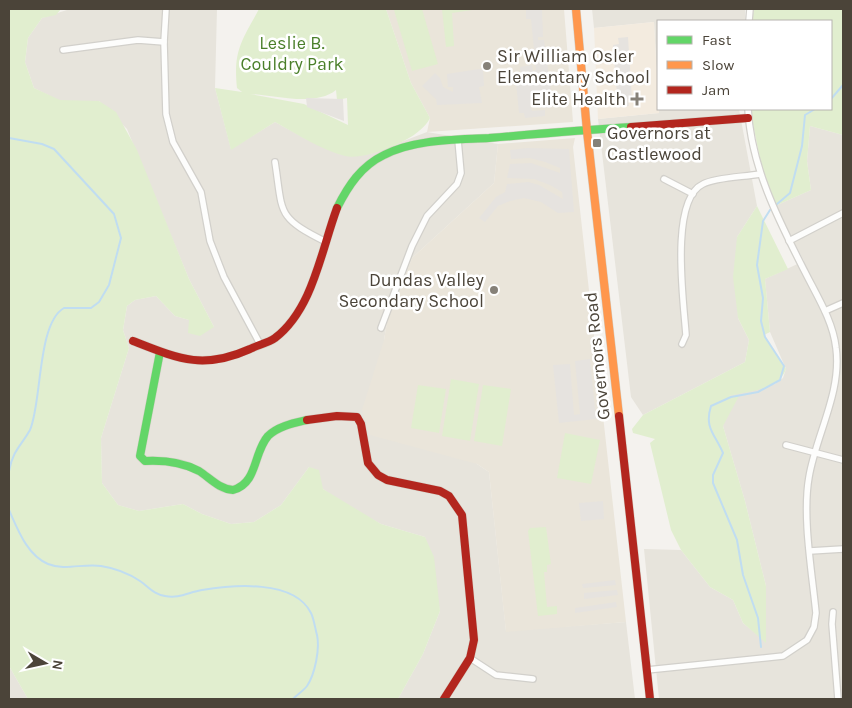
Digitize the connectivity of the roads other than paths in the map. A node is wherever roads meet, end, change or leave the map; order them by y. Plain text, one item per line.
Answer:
1 (166, 9) edge
2 (576, 9) edge
3 (164, 42) junction
4 (62, 50) dead end
5 (748, 110) edge
6 (748, 118) junction
7 (587, 131) junction
8 (458, 140) junction
9 (275, 162) dead end
10 (760, 174) junction
11 (664, 179) dead end
12 (693, 194) junction
13 (843, 213) edge
14 (789, 241) junction
15 (326, 242) junction
16 (843, 303) edge
17 (825, 311) junction
18 (381, 328) dead end
19 (133, 341) dead end
20 (260, 344) junction
21 (682, 344) dead end
22 (160, 352) junction
23 (840, 371) edge
24 (786, 445) dead end
25 (814, 453) junction
26 (843, 460) edge
27 (843, 549) edge
28 (810, 551) junction
29 (833, 612) dead end
30 (470, 658) junction
31 (647, 670) junction
32 (534, 679) dead end
33 (444, 699) edge
34 (650, 699) edge
35 (838, 699) edge

1 - 3 street
2 - 7 street, Governors Road
3 - 4 street
3 - 20 street
5 - 6 street
6 - 7 street
6 - 10 street
7 - 8 street
7 - 31 street, Governors Road
8 - 15 street
8 - 18 street
9 - 15 street
10 - 12 street
10 - 14 street
11 - 12 street
12 - 21 street
13 - 14 street
14 - 17 street
15 - 20 street
16 - 17 street
17 - 23 street
19 - 22 street
20 - 22 street
22 - 30 street
23 - 25 street
24 - 25 street
25 - 26 street
25 - 28 street
27 - 28 street
28 - 31 street
29 - 35 street
30 - 32 street
30 - 33 street
31 - 34 street, Governors Road

